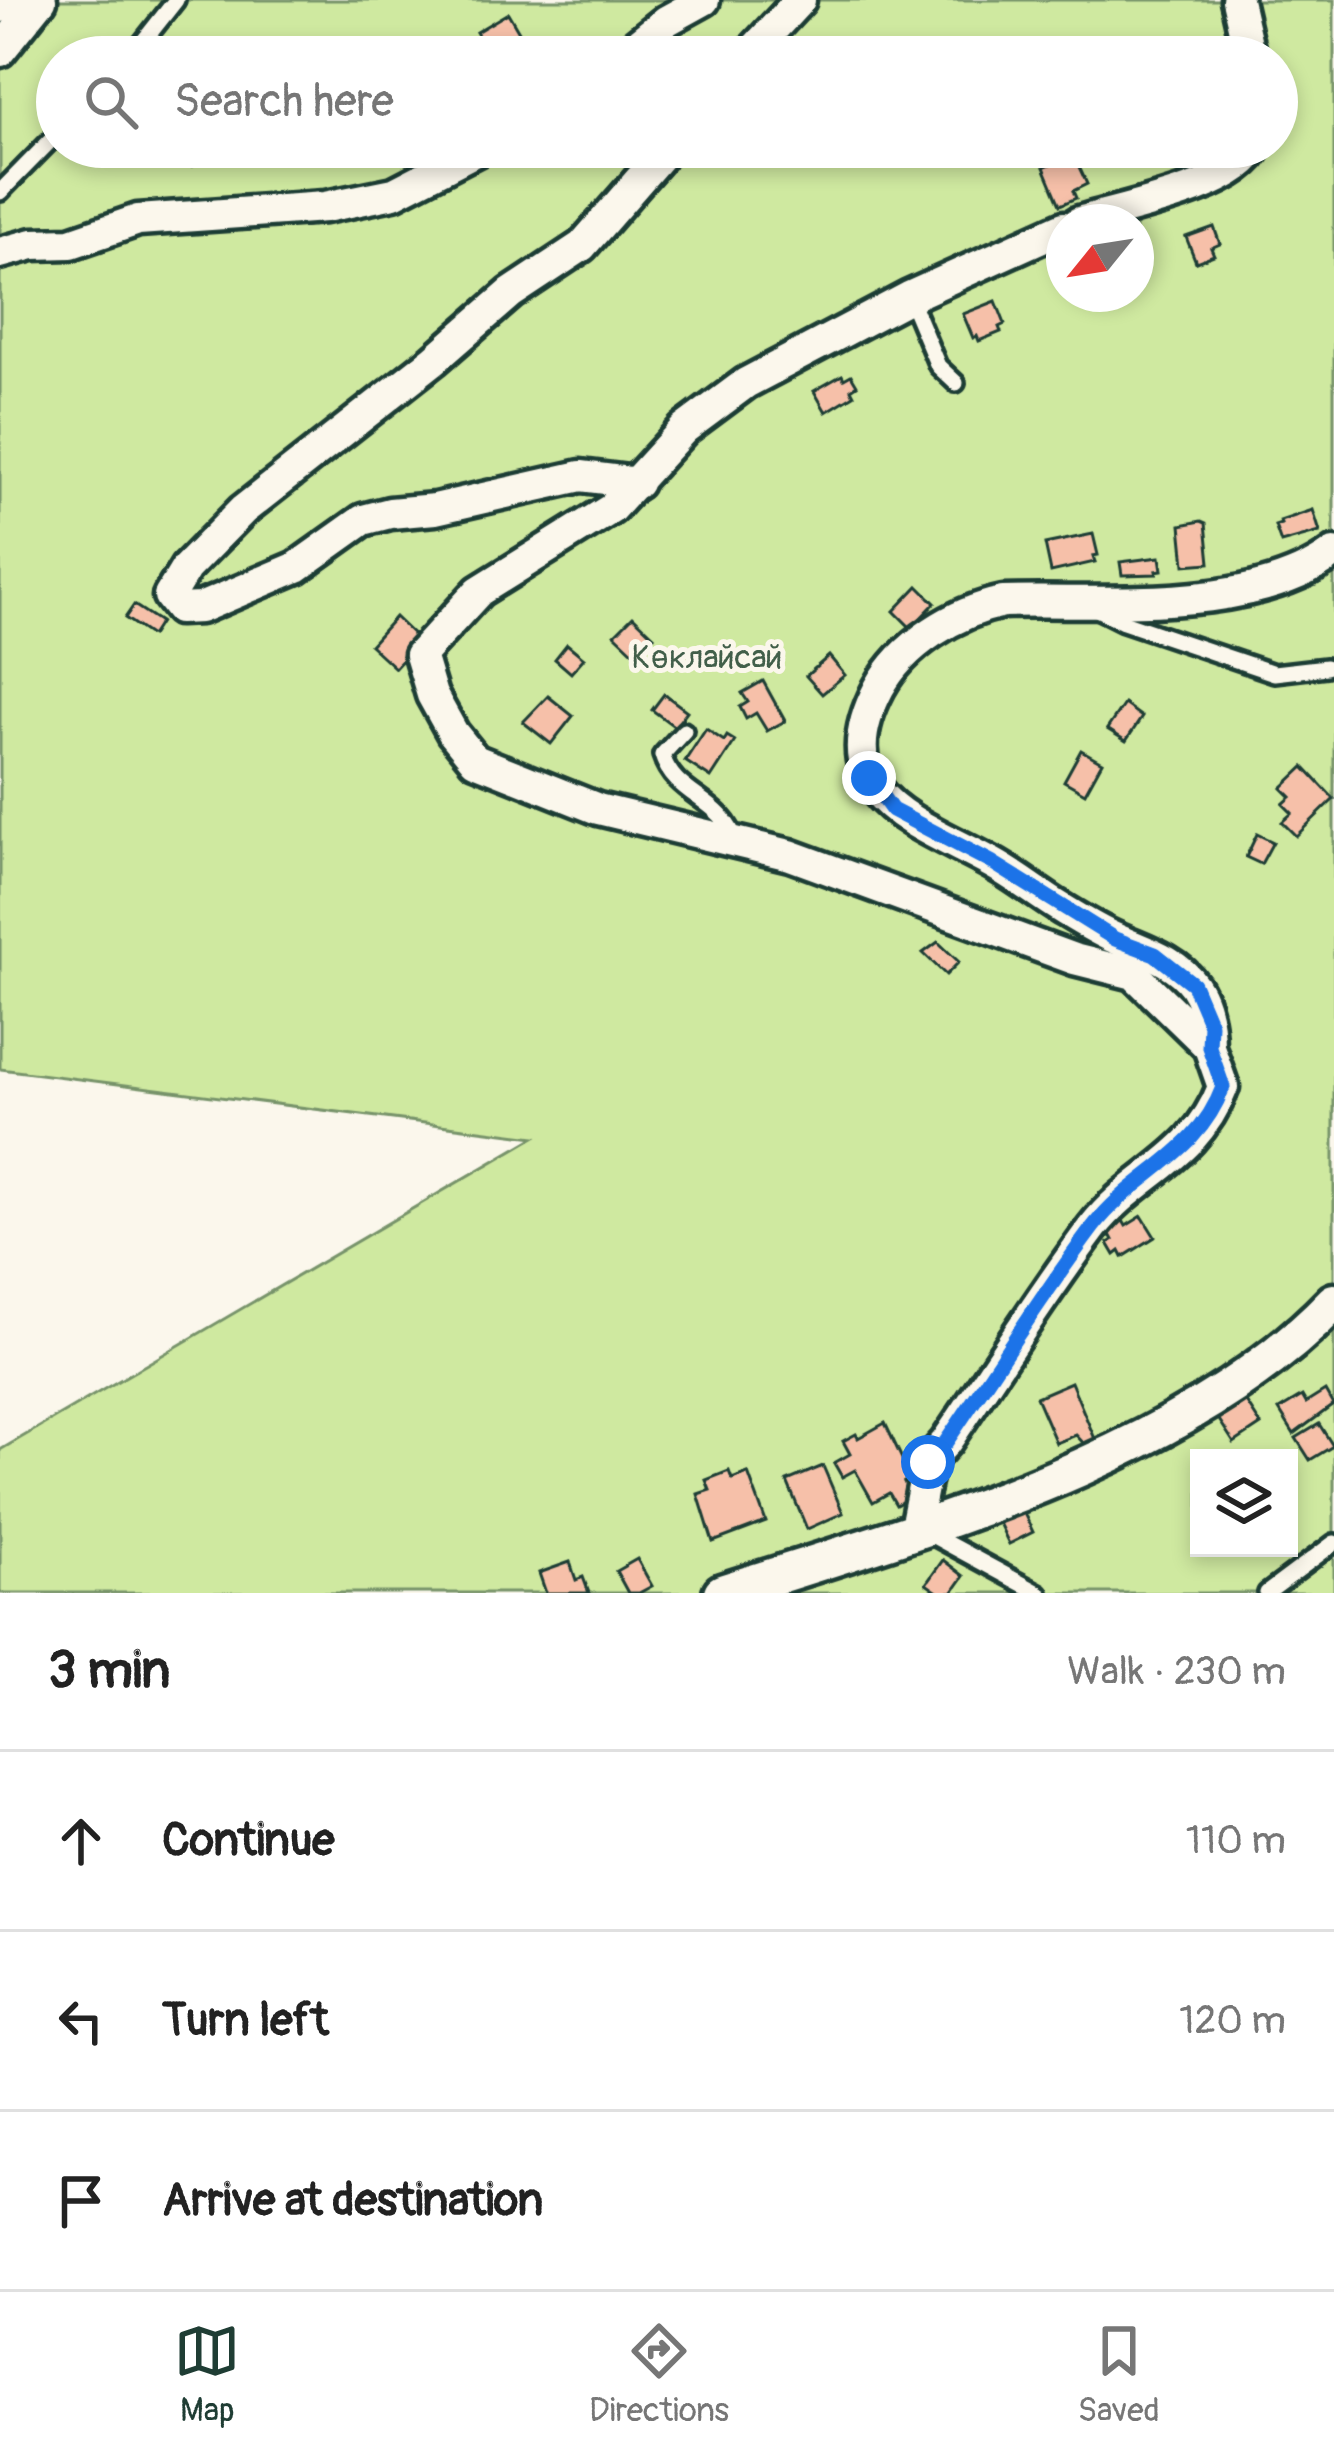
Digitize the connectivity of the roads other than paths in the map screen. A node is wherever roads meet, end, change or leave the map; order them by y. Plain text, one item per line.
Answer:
1 (31, 0) edge
2 (40, 0) edge
3 (176, 0) edge
4 (704, 0) edge
5 (800, 0) edge
6 (1237, 0) edge
7 (0, 7) edge
8 (148, 36) edge
9 (647, 36) edge
10 (767, 36) edge
11 (1245, 36) edge
12 (0, 51) edge
13 (36, 155) edge
14 (443, 168) edge
15 (650, 168) edge
16 (1233, 168) edge
17 (0, 192) edge
18 (1138, 204) edge
19 (1046, 234) edge
20 (0, 254) edge
21 (909, 297) junction
22 (956, 383) dead end
23 (637, 483) junction
24 (1334, 553) edge
25 (1078, 600) junction
26 (1326, 668) dead end
27 (685, 730) dead end
28 (736, 843) junction
29 (1209, 1047) junction
30 (1334, 1302) edge
31 (918, 1532) junction
32 (1334, 1543) edge
33 (745, 1590) edge
34 (1040, 1593) edge
35 (1267, 1593) edge

1 - 7 street
2 - 12 street
3 - 8 lane
4 - 9 street
5 - 10 street
6 - 11 street
13 - 17 lane
14 - 20 street
15 - 23 street
16 - 18 street
19 - 21 street
21 - 22 lane
21 - 23 street
23 - 28 street
24 - 25 street
25 - 26 lane
25 - 29 street
27 - 28 lane
28 - 29 street
29 - 31 street
30 - 31 street
31 - 33 street
31 - 34 lane
32 - 35 lane

